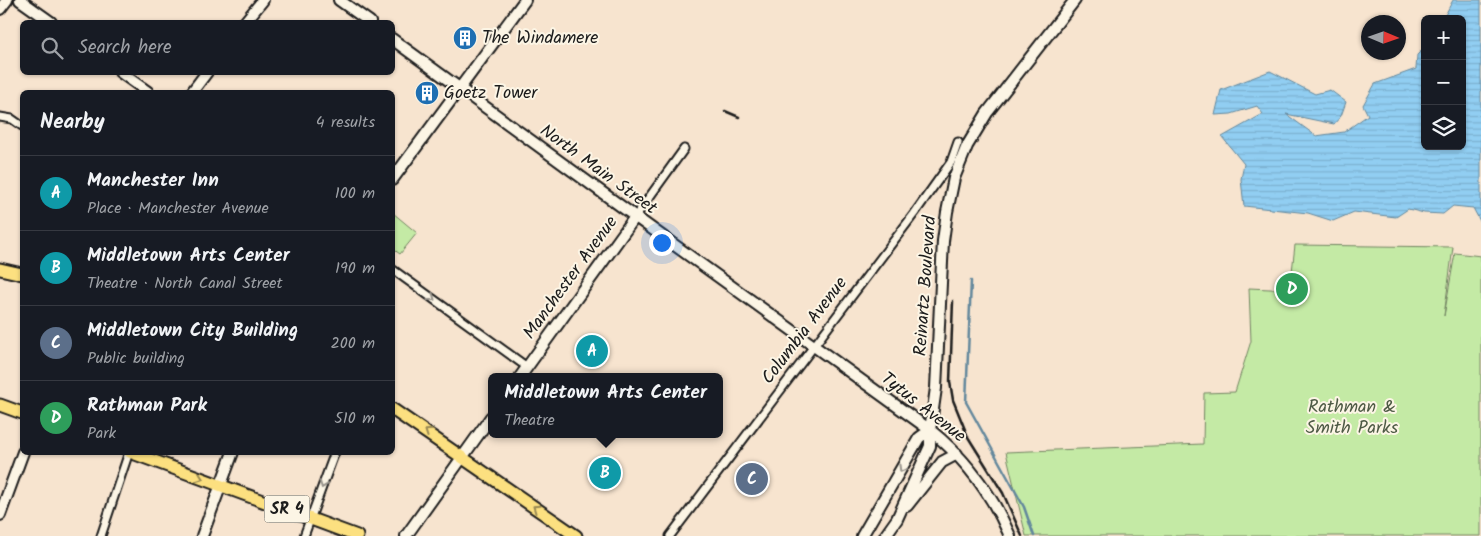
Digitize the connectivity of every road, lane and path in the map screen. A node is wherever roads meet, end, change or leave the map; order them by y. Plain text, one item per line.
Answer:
1 (7, 0) edge
2 (20, 0) edge
3 (263, 0) edge
4 (339, 0) edge
5 (525, 0) edge
6 (1075, 0) edge
7 (0, 9) edge
8 (48, 20) edge
9 (247, 20) edge
10 (367, 20) edge
11 (395, 41) edge
12 (124, 75) edge
13 (205, 75) edge
14 (460, 89) junction
15 (145, 90) edge
16 (194, 90) edge
17 (0, 118) edge
18 (20, 125) edge
19 (962, 144) junction
20 (684, 149) dead end
21 (395, 176) edge
22 (635, 217) junction
23 (0, 269) edge
24 (395, 271) edge
25 (20, 274) edge
26 (814, 347) junction
27 (527, 367) junction
28 (523, 373) edge
29 (0, 405) edge
30 (395, 411) edge
31 (20, 412) edge
32 (488, 421) edge
33 (930, 430) junction
34 (957, 454) junction
35 (22, 455) edge
36 (128, 455) edge
37 (137, 455) edge
38 (231, 455) edge
39 (334, 455) edge
40 (462, 457) junction
41 (221, 485) junction
42 (0, 515) edge
43 (311, 518) junction
44 (897, 519) junction
45 (101, 536) edge
46 (202, 536) edge
47 (304, 536) edge
48 (357, 536) edge
49 (406, 536) edge
50 (576, 536) edge
51 (670, 536) edge
52 (862, 536) edge
53 (886, 536) edge
54 (1010, 536) edge

1 - 7 street
2 - 8 street
3 - 9 street
4 - 10 street
5 - 14 street
6 - 19 street, Columbia Avenue
11 - 14 street, North Main Street
12 - 15 street
13 - 16 street
14 - 21 street
14 - 22 street, North Main Street
17 - 18 street
19 - 26 street, Columbia Avenue
19 - 33 street, Reinartz Boulevard
20 - 22 street, Manchester Avenue
22 - 26 street, North Main Street
22 - 27 street, Manchester Avenue
23 - 25 main road
24 -> 27 street
26 - 33 street, Tytus Avenue
26 - 51 street, Columbia Avenue
27 - 28 street, Manchester Avenue
29 - 31 main road
40 -> 30 main road
32 - 40 street
33 - 34 street, Tytus Avenue
33 - 44 street, Reinartz Boulevard
33 -> 52 street
34 - 44 street
34 - 54 street, Tytus Avenue
35 - 42 street
36 - 45 street
37 -> 41 main road, SR 4
38 - 41 street
39 -> 43 street
40 - 49 street
50 -> 40 main road
41 - 43 main road, SR 4
41 - 46 street
43 - 47 street
43 - 48 main road, SR 4
44 - 53 street, Reinartz Boulevard

